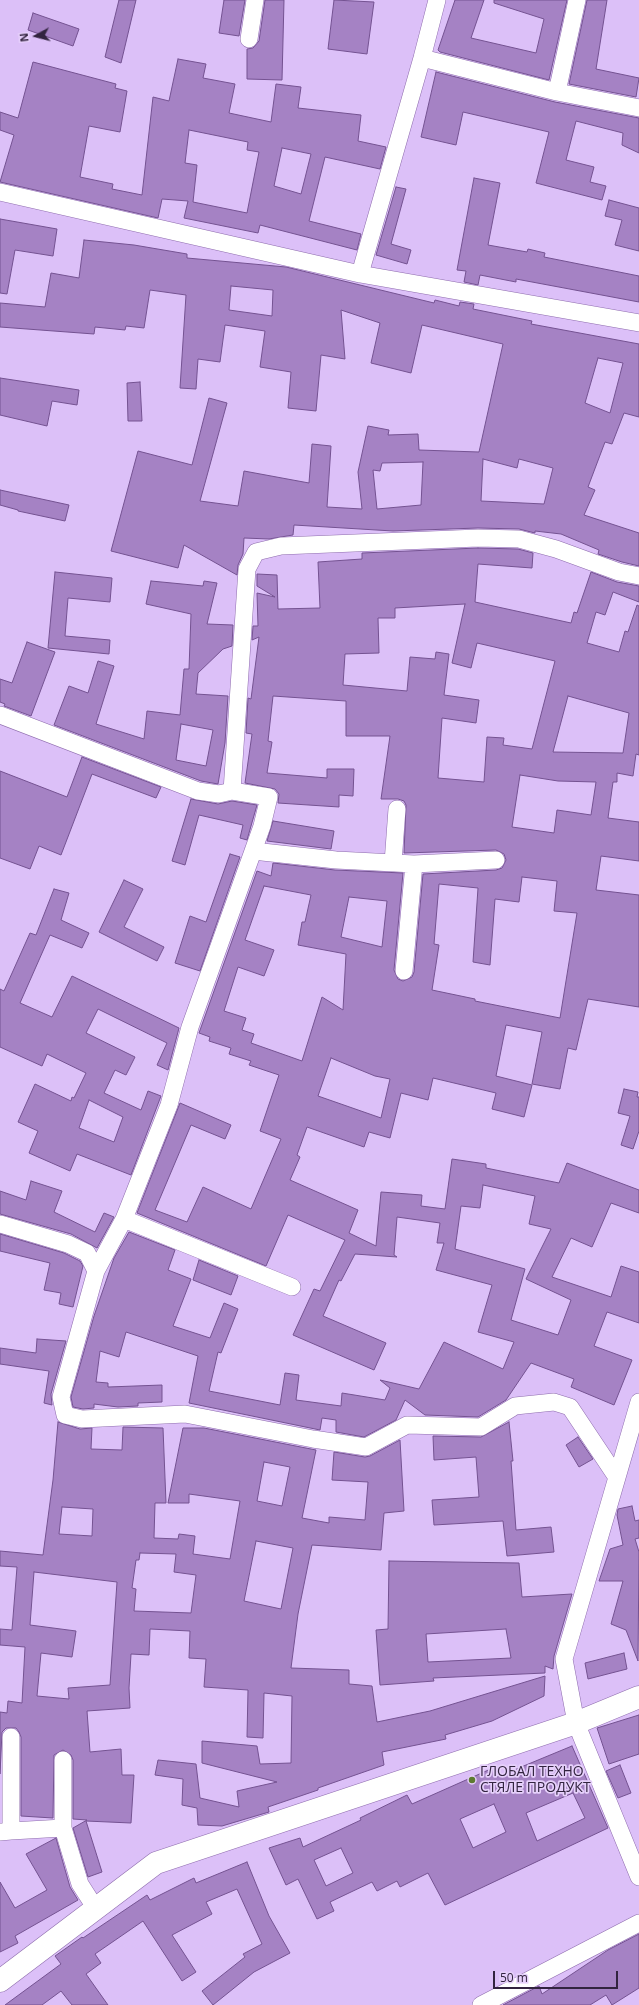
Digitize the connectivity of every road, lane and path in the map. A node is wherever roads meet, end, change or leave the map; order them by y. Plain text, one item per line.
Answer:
1 (255, 0) edge
2 (437, 0) edge
3 (577, 0) edge
4 (249, 39) dead end
5 (422, 58) junction
6 (557, 92) junction
7 (639, 108) edge
8 (0, 192) edge
9 (360, 274) junction
10 (639, 323) edge
11 (639, 576) edge
12 (0, 715) edge
13 (232, 791) junction
14 (397, 809) dead end
15 (253, 851) junction
16 (496, 860) dead end
17 (393, 863) junction
18 (414, 864) junction
19 (404, 971) dead end
20 (124, 1219) junction
21 (0, 1224) edge
22 (96, 1271) junction
23 (292, 1286) dead end
24 (639, 1402) edge
25 (616, 1476) junction
26 (639, 1697) edge
27 (576, 1722) junction
28 (11, 1737) dead end
29 (63, 1760) dead end
30 (63, 1828) junction
31 (6, 1831) edge
32 (639, 1877) edge
33 (96, 1909) junction
34 (639, 1923) edge
35 (0, 1981) edge
36 (481, 2005) edge

1 - 4 street
2 - 5 street
3 - 6 street
5 - 6 street
5 - 9 street
6 - 7 street
8 - 9 street
9 - 10 street
11 - 13 street
12 - 13 street
13 - 15 street
14 - 17 street
15 - 17 street
15 - 20 street
16 - 18 street
17 - 18 street
18 - 19 street
20 - 22 street
20 - 23 street
21 - 22 street
22 - 25 street
24 - 25 street
25 - 27 street
26 - 27 main road
27 - 32 street
27 - 33 main road
28 - 31 street
29 - 30 street
30 - 31 street
30 - 33 street
33 - 35 main road
34 - 36 street

